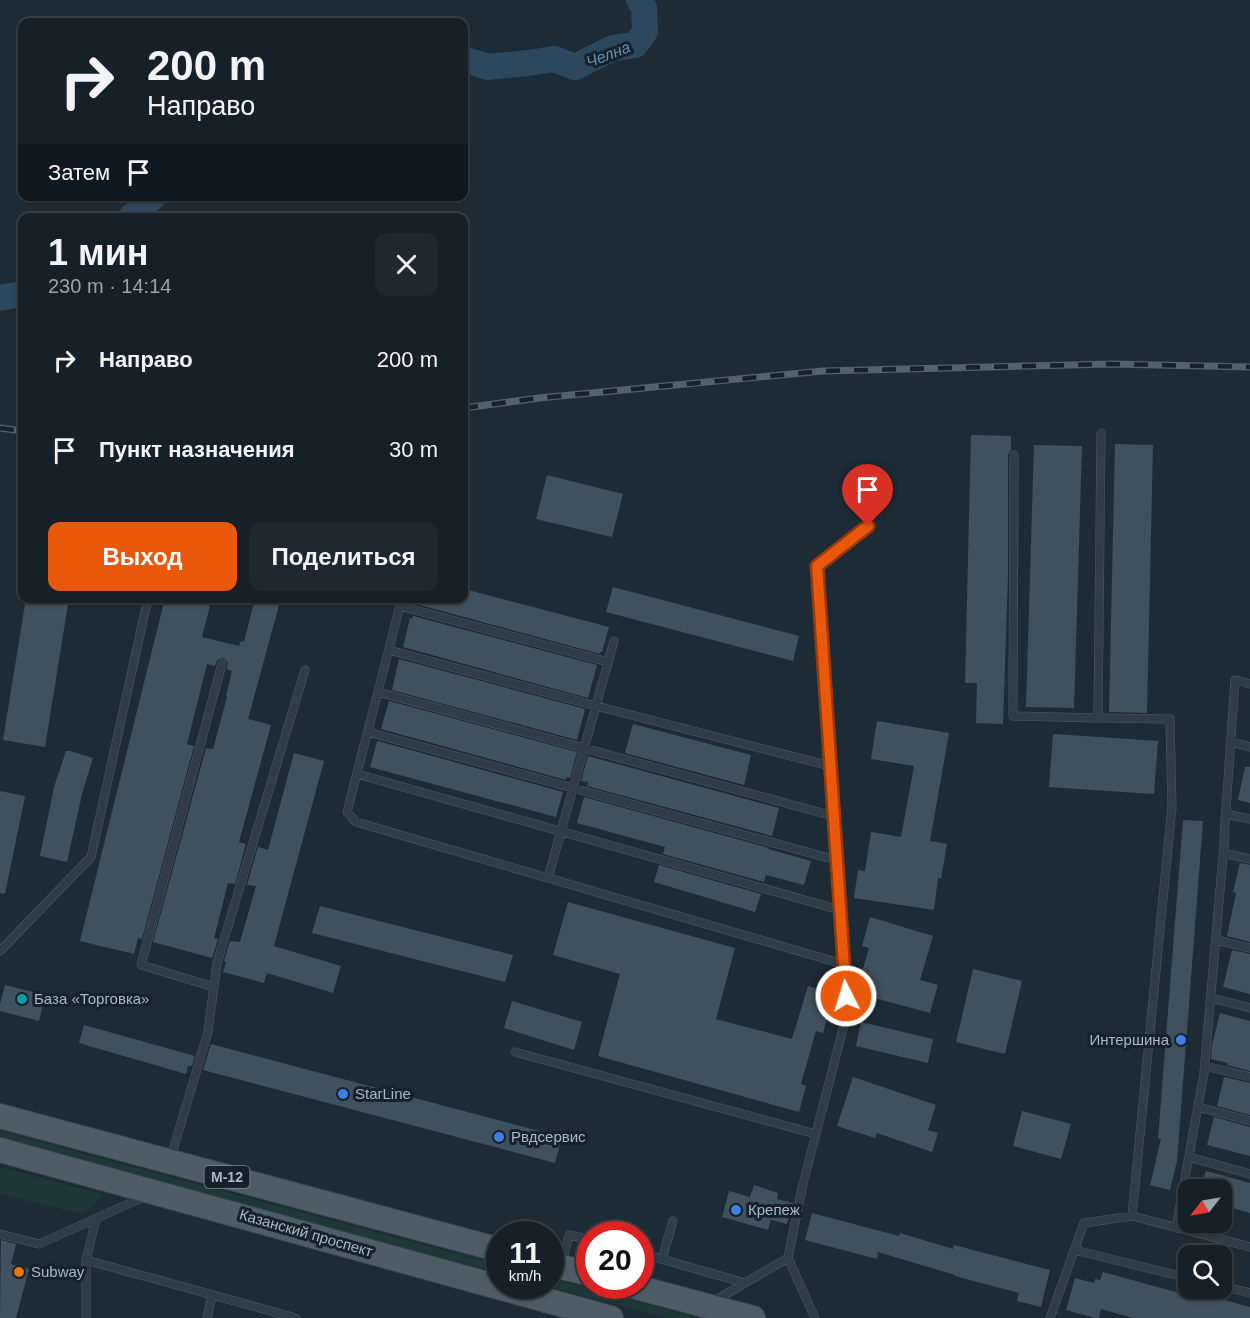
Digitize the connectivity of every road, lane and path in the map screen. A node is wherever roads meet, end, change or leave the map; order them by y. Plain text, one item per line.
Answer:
1 (1101, 433) dead end
2 (1014, 455) dead end
3 (868, 526) dead end
4 (147, 603) edge
5 (401, 603) edge
6 (404, 603) edge
7 (614, 641) dead end
8 (389, 650) junction
9 (608, 662) junction
10 (222, 664) dead end
11 (305, 670) dead end
12 (1250, 684) edge
13 (378, 692) junction
14 (596, 706) junction
15 (1098, 718) junction
16 (368, 732) junction
17 (1231, 742) junction
18 (1250, 747) edge
19 (584, 748) junction
20 (830, 766) junction
21 (357, 774) junction
22 (573, 788) junction
23 (1226, 814) junction
24 (833, 816) junction
25 (1250, 819) edge
26 (561, 832) junction
27 (1223, 853) junction
28 (1250, 859) edge
29 (836, 860) junction
30 (548, 878) junction
31 (840, 910) junction
32 (1216, 940) junction
33 (1250, 948) edge
34 (0, 951) edge
35 (843, 964) junction
36 (214, 987) junction
37 (1211, 998) junction
38 (1250, 1008) edge
39 (515, 1052) dead end
40 (1205, 1066) junction
41 (1250, 1077) edge
42 (1198, 1107) junction
43 (0, 1116) edge
44 (1250, 1121) edge
45 (816, 1134) junction
46 (0, 1150) edge
47 (1189, 1157) junction
48 (170, 1162) junction
49 (1250, 1174) edge
50 (156, 1192) junction
51 (1132, 1216) junction
52 (96, 1219) junction
53 (673, 1221) dead end
54 (1176, 1228) junction
55 (0, 1234) edge
56 (576, 1237) edge
57 (486, 1246) edge
58 (564, 1247) edge
59 (1250, 1247) edge
60 (1074, 1250) junction
61 (654, 1257) edge
62 (788, 1258) junction
63 (662, 1259) junction
64 (86, 1260) junction
65 (1178, 1276) edge
66 (745, 1283) junction
67 (1232, 1289) edge
68 (654, 1292) edge
69 (1250, 1293) edge
70 (212, 1295) junction
71 (707, 1306) junction
72 (86, 1318) edge
73 (207, 1318) edge
74 (296, 1318) edge
75 (611, 1318) edge
76 (753, 1318) edge
77 (815, 1318) edge
78 (1050, 1318) edge

1 - 15 lane
2 - 15 lane
3 - 20 lane
4 - 34 lane
5 - 8 lane
6 - 9 lane
7 - 9 lane
8 - 13 lane
8 - 14 lane
9 - 14 lane
10 - 36 lane
11 - 36 lane
12 - 17 lane
13 - 16 lane
13 - 19 lane
14 - 19 lane
14 - 20 lane
15 - 51 lane
16 - 21 lane
16 - 22 lane
17 - 18 lane
17 - 23 lane
19 - 22 lane
19 - 24 lane
20 - 24 lane
21 - 26 lane
21 - 30 lane
22 - 26 lane
22 - 29 lane
23 - 25 lane
23 - 27 lane
24 - 29 lane
26 - 30 lane
26 - 31 lane
27 - 28 lane
27 - 32 lane
29 - 31 lane
30 - 35 lane
31 - 35 lane
32 - 33 lane
32 - 37 lane
35 - 45 lane
36 - 48 lane
37 - 38 lane
37 - 40 lane
39 - 45 lane
40 - 41 lane
40 - 42 lane
42 - 44 lane
42 - 47 lane
43 - 48 main road, М-12
45 - 62 lane
46 - 50 main road, Казанский проспект / М-12
47 - 49 lane
47 - 54 lane
48 - 57 main road, М-12
50 - 52 lane
50 - 75 main road, Казанский проспект / М-12
51 - 54 lane
51 - 60 lane
52 - 55 lane
52 - 64 lane
53 - 63 lane
54 - 59 lane
56 - 58 lane
60 - 65 lane
60 - 78 lane
61 - 63 lane
62 - 66 lane
62 - 77 lane
63 - 66 lane
64 - 70 lane
64 - 72 lane
66 - 71 lane
67 - 69 lane
68 - 71 main road
70 - 73 lane
70 - 74 lane
71 - 76 main road

